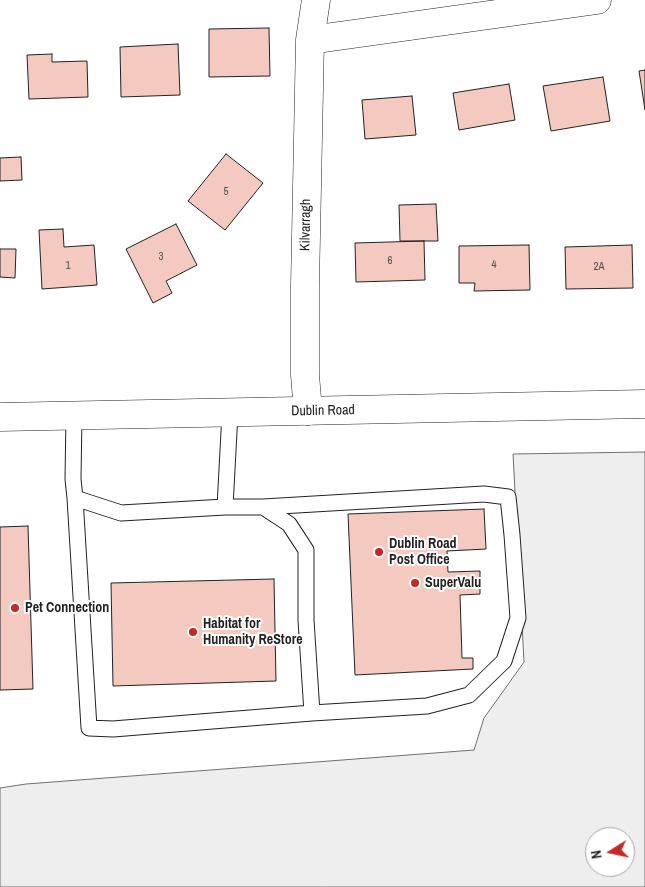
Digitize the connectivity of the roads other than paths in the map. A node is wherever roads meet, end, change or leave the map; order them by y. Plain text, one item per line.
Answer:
1 (316, 0) edge
2 (597, 0) edge
3 (310, 40) junction
4 (645, 404) edge
5 (308, 411) junction
6 (230, 412) junction
7 (74, 416) junction
8 (0, 417) edge
9 (75, 498) junction
10 (225, 507) junction
11 (263, 507) junction
12 (312, 713) junction

1 - 3 street, Kilvarragh
2 - 3 street
3 - 5 street, Kilvarragh
4 - 5 street, Dublin Road
5 - 6 street, Dublin Road
6 - 7 street, Dublin Road
6 - 10 lane
7 - 8 street, Dublin Road
7 - 9 lane
9 - 10 lane
9 - 12 lane
10 - 11 lane
11 - 12 lane
11 - 12 lane

